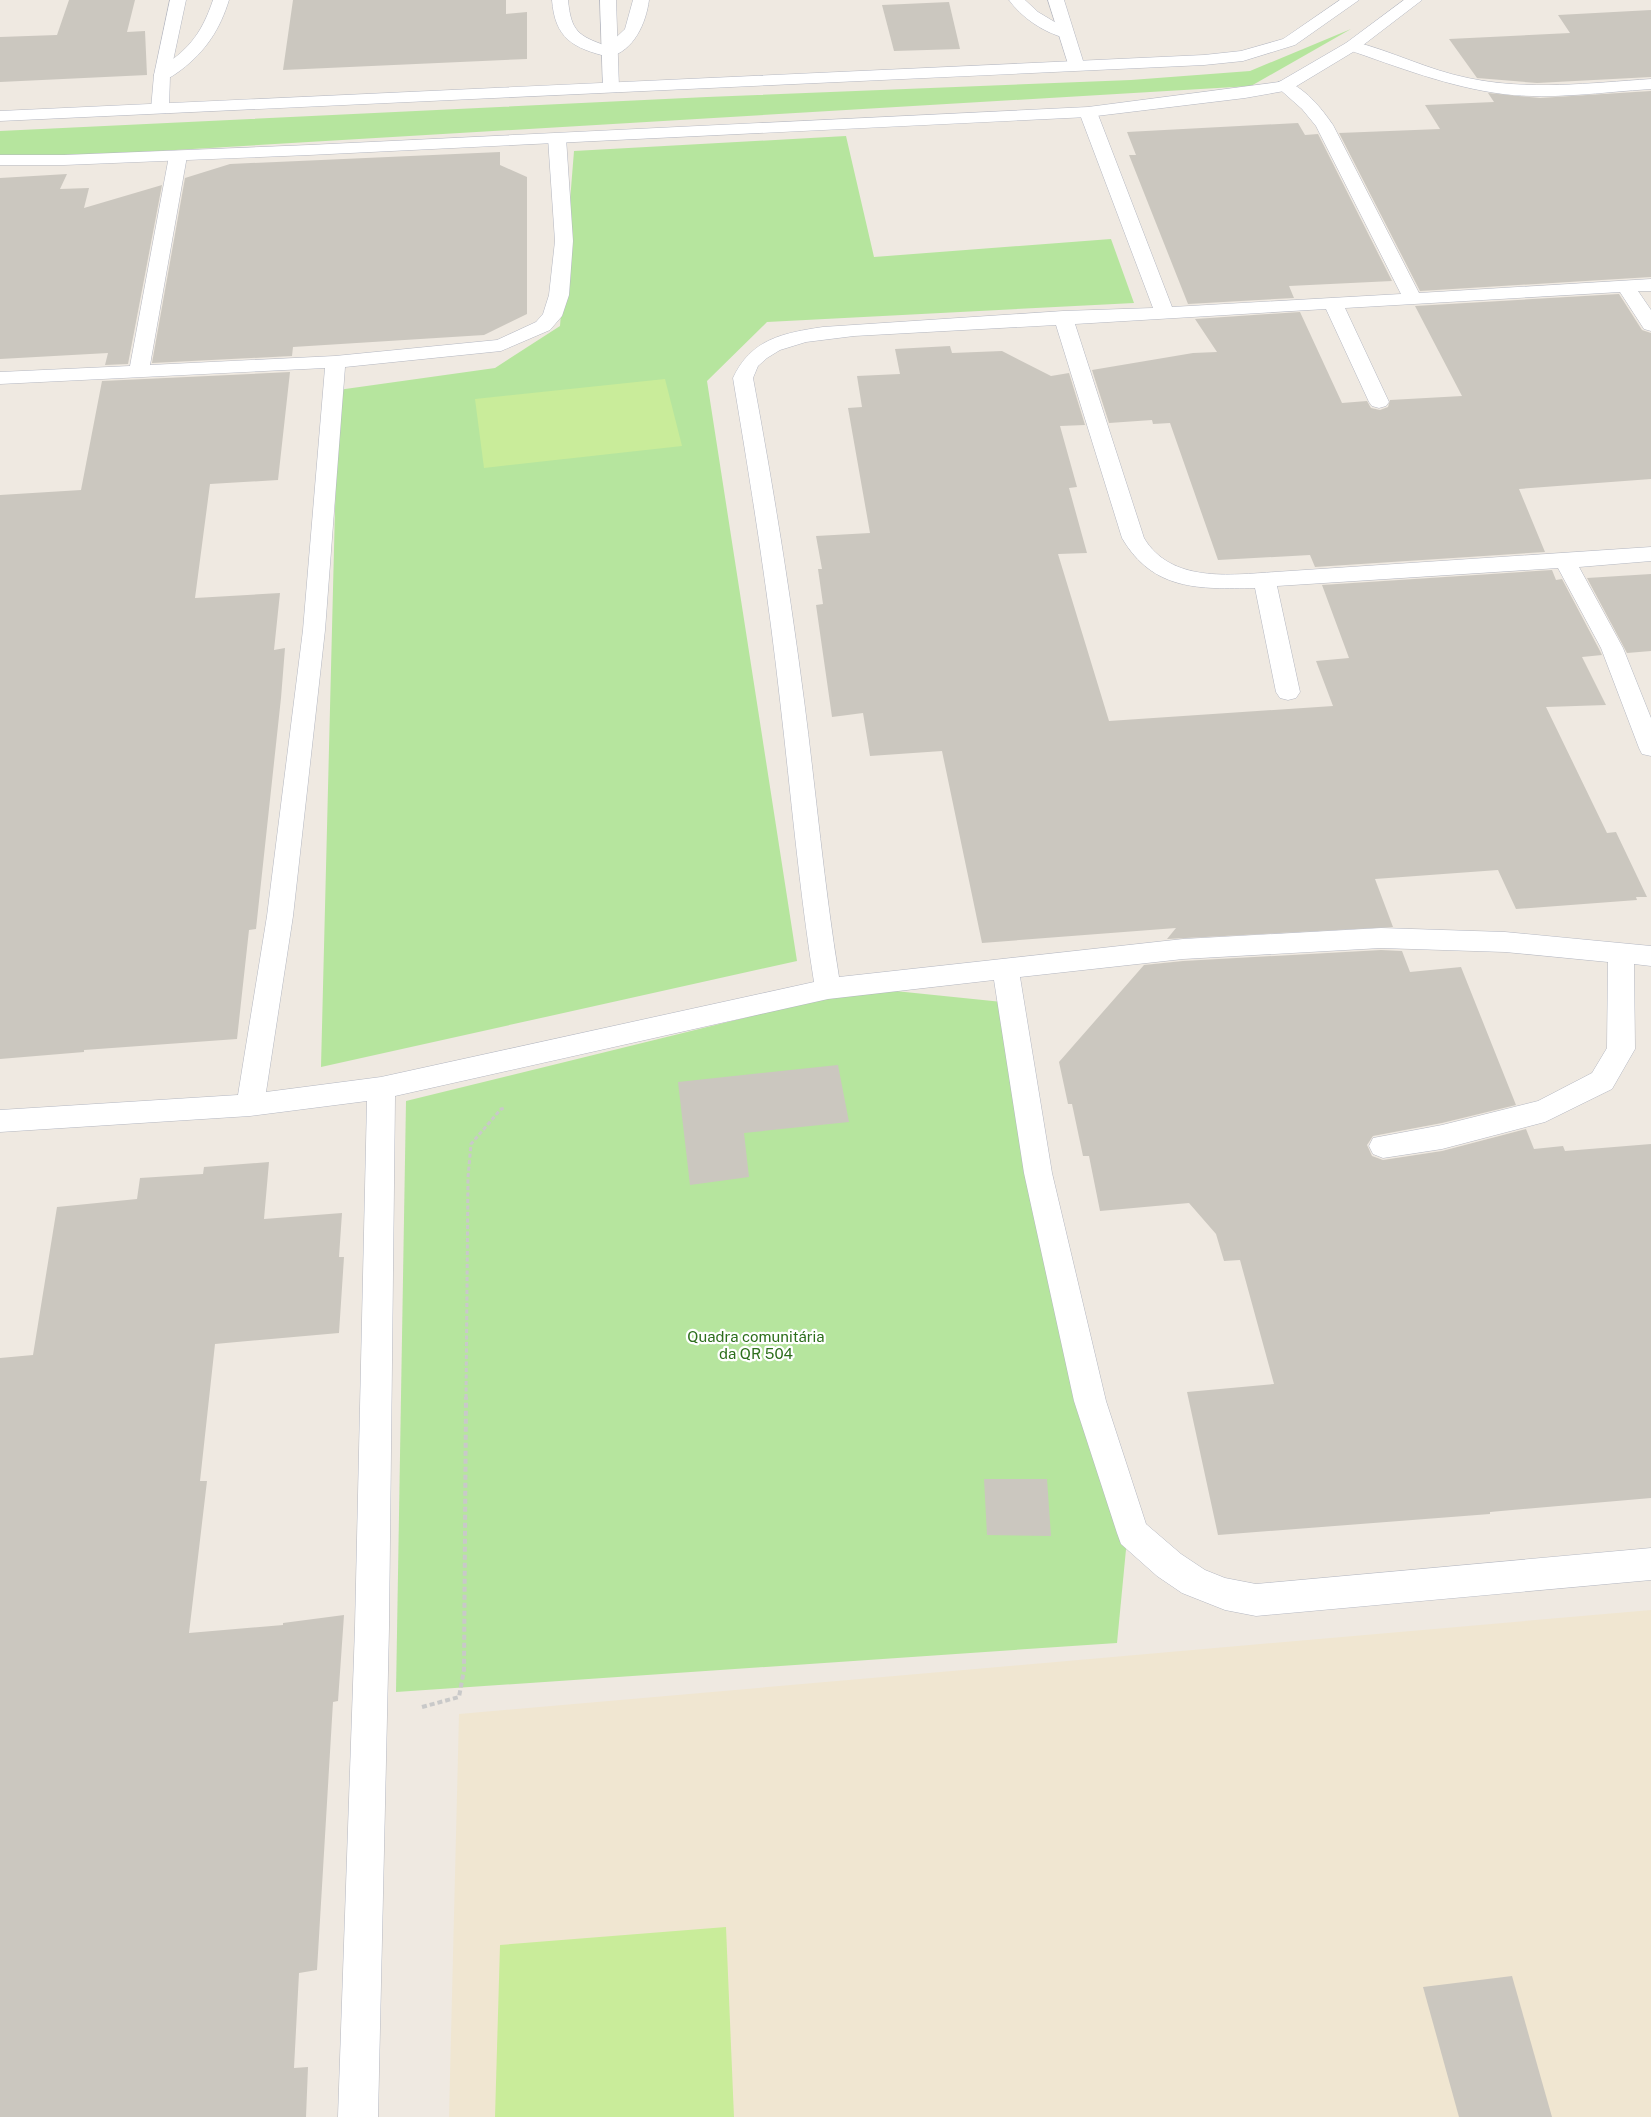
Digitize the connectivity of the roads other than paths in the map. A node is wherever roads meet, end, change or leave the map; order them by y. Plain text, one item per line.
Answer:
1 (178, 0) edge
2 (221, 0) edge
3 (560, 0) edge
4 (608, 0) edge
5 (641, 0) edge
6 (1017, 0) edge
7 (1056, 0) edge
8 (1351, 0) edge
9 (1414, 0) edge
10 (1065, 32) junction
11 (1352, 46) junction
12 (609, 52) junction
13 (1076, 64) junction
14 (162, 75) junction
15 (1651, 84) edge
16 (1284, 86) junction
17 (610, 88) junction
18 (160, 109) junction
19 (1088, 112) junction
20 (0, 116) edge
21 (557, 138) junction
22 (178, 156) junction
23 (0, 160) edge
24 (1651, 285) edge
25 (1626, 287) junction
26 (1412, 297) junction
27 (1332, 302) junction
28 (1165, 313) junction
29 (1063, 317) junction
30 (1651, 325) edge
31 (335, 362) junction
32 (139, 370) junction
33 (0, 378) edge
34 (1379, 402) dead end
35 (1651, 554) edge
36 (1565, 561) junction
37 (1264, 579) junction
38 (1288, 692) dead end
39 (1651, 748) edge
40 (1621, 955) junction
41 (1651, 956) edge
42 (1005, 968) junction
43 (828, 989) junction
44 (381, 1088) junction
45 (250, 1105) junction
46 (0, 1121) edge
47 (1383, 1146) dead end
48 (1651, 1564) edge
49 (358, 2117) edge

1 - 14 street
2 - 14 street
3 - 12 street
4 - 12 street
5 - 12 street
6 - 10 street
7 - 10 street
8 - 13 street
9 - 11 street
10 - 13 street
11 - 15 street
11 - 16 street
12 - 17 street
13 - 17 street
14 - 18 street
16 - 19 street
16 - 26 street
17 - 18 street
18 - 20 street
19 - 21 street
19 - 28 street
21 - 22 street
21 - 31 street
22 - 23 street
22 - 32 street
24 - 25 street
25 - 26 street
25 - 30 street
26 - 27 street
27 - 28 street
27 - 34 street
28 - 29 street
29 - 37 street
29 - 43 street
31 - 32 street
31 - 45 street
32 - 33 street
35 - 36 street
36 - 37 street
36 - 39 street
37 - 38 street
40 - 41 street
40 - 42 street
40 - 47 street
42 - 43 street
42 - 48 street
43 - 44 street
44 - 45 street
44 - 49 street
45 - 46 street

